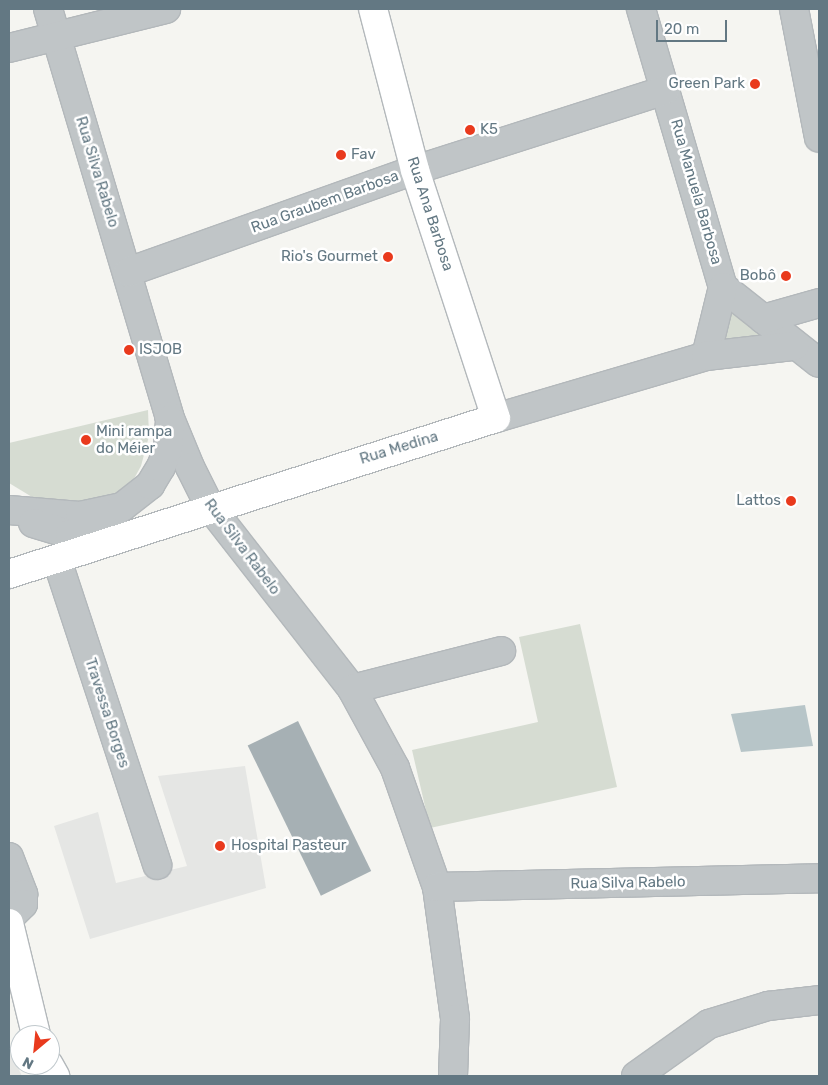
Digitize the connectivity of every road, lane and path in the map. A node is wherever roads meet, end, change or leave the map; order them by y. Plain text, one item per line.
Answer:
1 (48, 9) edge
2 (166, 9) edge
3 (373, 9) edge
4 (640, 9) edge
5 (794, 9) edge
6 (55, 36) junction
7 (9, 48) edge
8 (666, 90) junction
9 (819, 138) edge
10 (415, 170) junction
11 (128, 272) junction
12 (723, 287) junction
13 (819, 304) edge
14 (763, 319) junction
15 (794, 346) junction
16 (706, 356) junction
17 (819, 363) edge
18 (170, 416) junction
19 (496, 418) junction
20 (210, 507) junction
21 (9, 511) edge
22 (138, 532) junction
23 (57, 560) junction
24 (9, 574) edge
25 (501, 651) dead end
26 (352, 690) junction
27 (9, 857) edge
28 (157, 865) dead end
29 (819, 878) edge
30 (437, 887) junction
31 (9, 918) edge
32 (9, 924) edge
33 (9, 995) edge
34 (819, 1000) edge
35 (26, 1025) edge
36 (34, 1025) edge
37 (453, 1076) edge
38 (636, 1076) edge

1 - 6 street, Rua Silva Rabelo
2 - 6 street
3 - 10 main road, Rua Ana Barbosa
4 - 8 street, Rua Manuela Barbosa
5 - 9 street
6 - 7 street
6 - 11 street, Rua Silva Rabelo
8 - 10 street, Rua Graubem Barbosa
8 - 12 street, Rua Manuela Barbosa
10 - 11 street, Rua Graubem Barbosa
10 - 19 main road, Rua Ana Barbosa
11 - 18 street, Rua Silva Rabelo
12 - 14 street
12 - 16 street
13 - 14 street
14 - 15 street
15 - 16 street, Rua Medina
15 - 17 street
16 - 19 street, Rua Medina
18 - 20 street, Rua Silva Rabelo
18 - 21 street
19 - 20 main road, Rua Medina
20 - 22 main road, Rua Medina
20 - 26 street, Rua Silva Rabelo
21 - 22 street
22 - 23 main road, Rua Medina
23 - 24 main road, Rua Medina
23 - 28 street, Travessa Borges
25 - 26 street
26 - 30 street, Rua Silva Rabelo
27 - 31 street
29 - 30 street, Rua Silva Rabelo
30 - 37 street, Rua Silva Rabelo
32 - 36 main road
33 - 35 main road
34 - 38 street

